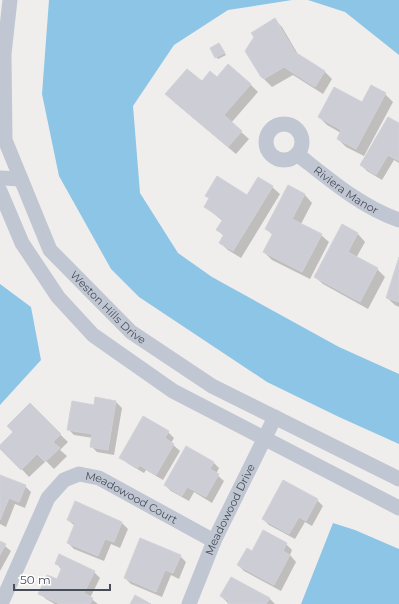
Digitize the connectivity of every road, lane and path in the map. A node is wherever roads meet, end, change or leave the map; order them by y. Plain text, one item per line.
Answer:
1 (10, 0) edge
2 (297, 154) dead end
3 (0, 178) edge
4 (21, 179) junction
5 (1, 197) edge
6 (399, 220) edge
7 (275, 418) junction
8 (266, 439) junction
9 (399, 479) edge
10 (399, 508) edge
11 (214, 541) junction
12 (1, 604) edge
13 (189, 604) edge

1 - 4 street, Weston Hills Drive
2 - 6 street, Riviera Manor
3 - 4 street
4 - 5 street
4 - 7 street, Weston Hills Drive
5 - 8 street
7 - 8 street, Meadowood Drive
7 - 9 street, Weston Hills Drive
8 - 10 street
8 - 11 street, Meadowood Drive
11 - 12 street, Meadowood Court
11 - 13 street, Meadowood Drive

